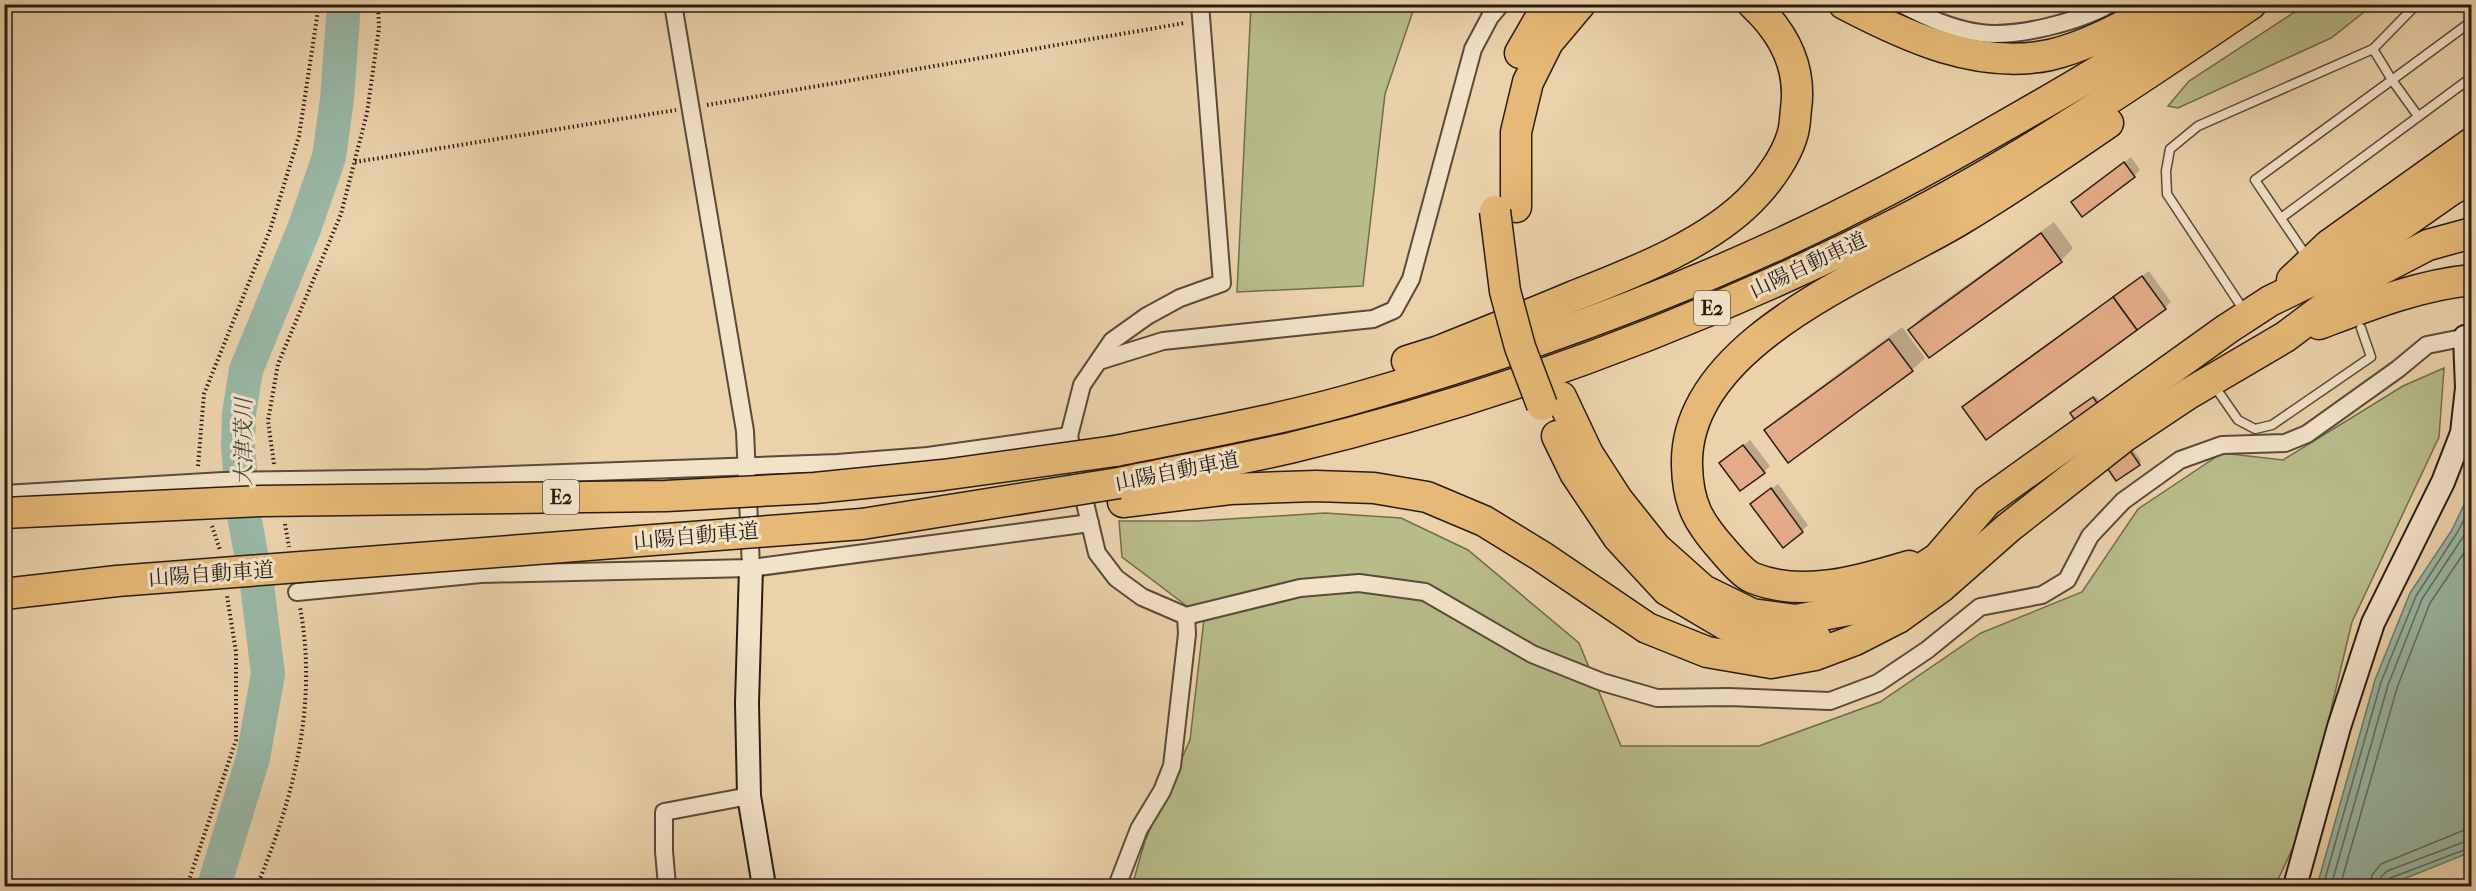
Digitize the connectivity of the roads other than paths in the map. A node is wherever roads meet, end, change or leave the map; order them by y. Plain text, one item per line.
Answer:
1 (673, 4) edge
2 (1501, 4) edge
3 (1552, 4) edge
4 (1580, 4) edge
5 (1752, 4) edge
6 (1844, 4) edge
7 (1901, 4) edge
8 (2110, 4) edge
9 (2164, 4) edge
10 (2201, 4) edge
11 (2251, 4) edge
12 (2270, 4) edge
13 (2417, 4) edge
14 (1202, 12) edge
15 (2472, 21) edge
16 (2373, 49) junction
17 (2472, 77) edge
18 (2392, 80) junction
19 (2418, 116) junction
20 (2472, 143) edge
21 (2472, 179) edge
22 (1506, 209) junction
23 (2281, 218) junction
24 (2472, 233) edge
25 (2303, 251) dead end
26 (2472, 280) edge
27 (2258, 308) junction
28 (2361, 328) dead end
29 (2468, 336) edge
30 (2284, 337) junction
31 (1098, 361) junction
32 (2211, 381) junction
33 (1551, 401) junction
34 (1069, 436) junction
35 (1115, 451) junction
36 (747, 466) junction
37 (1121, 493) junction
38 (4, 494) edge
39 (4, 513) edge
40 (1090, 523) junction
41 (1938, 558) junction
42 (751, 567) junction
43 (297, 592) road end
44 (4, 594) edge
45 (1186, 616) junction
46 (1855, 640) junction
47 (749, 796) junction
48 (667, 886) edge
49 (764, 886) edge
50 (1117, 886) edge
51 (2295, 886) edge

1 - 36 street
2 - 31 street
3 - 22 highway
4 - 22 highway
5 - 35 highway
6 - 9 highway
7 - 8 street
10 - 35 highway, 山陽自動車道 / E2
11 - 37 highway, 山陽自動車道 / E2
12 - 41 highway
13 - 16 lane
14 - 31 street
15 - 18 lane
16 - 18 lane
16 - 27 lane
17 - 19 lane
18 - 19 lane
18 - 23 lane
19 - 23 lane
20 - 27 highway
21 - 27 highway
22 - 33 highway
23 - 25 lane
24 - 30 highway
26 - 30 highway
27 - 41 highway
28 - 32 lane
29 - 45 street
29 - 51 street
30 - 32 highway
31 - 34 street
32 - 46 highway
33 - 41 highway
33 - 46 highway
34 - 36 street
34 - 40 street
35 - 39 highway, 山陽自動車道 / E2, bridge
36 - 38 street
36 - 42 street
37 - 44 highway, 山陽自動車道 / E2, bridge
37 - 46 highway
40 - 42 street
40 - 45 street
42 - 43 street
42 - 47 street
45 - 50 street
47 - 48 street
47 - 49 street

